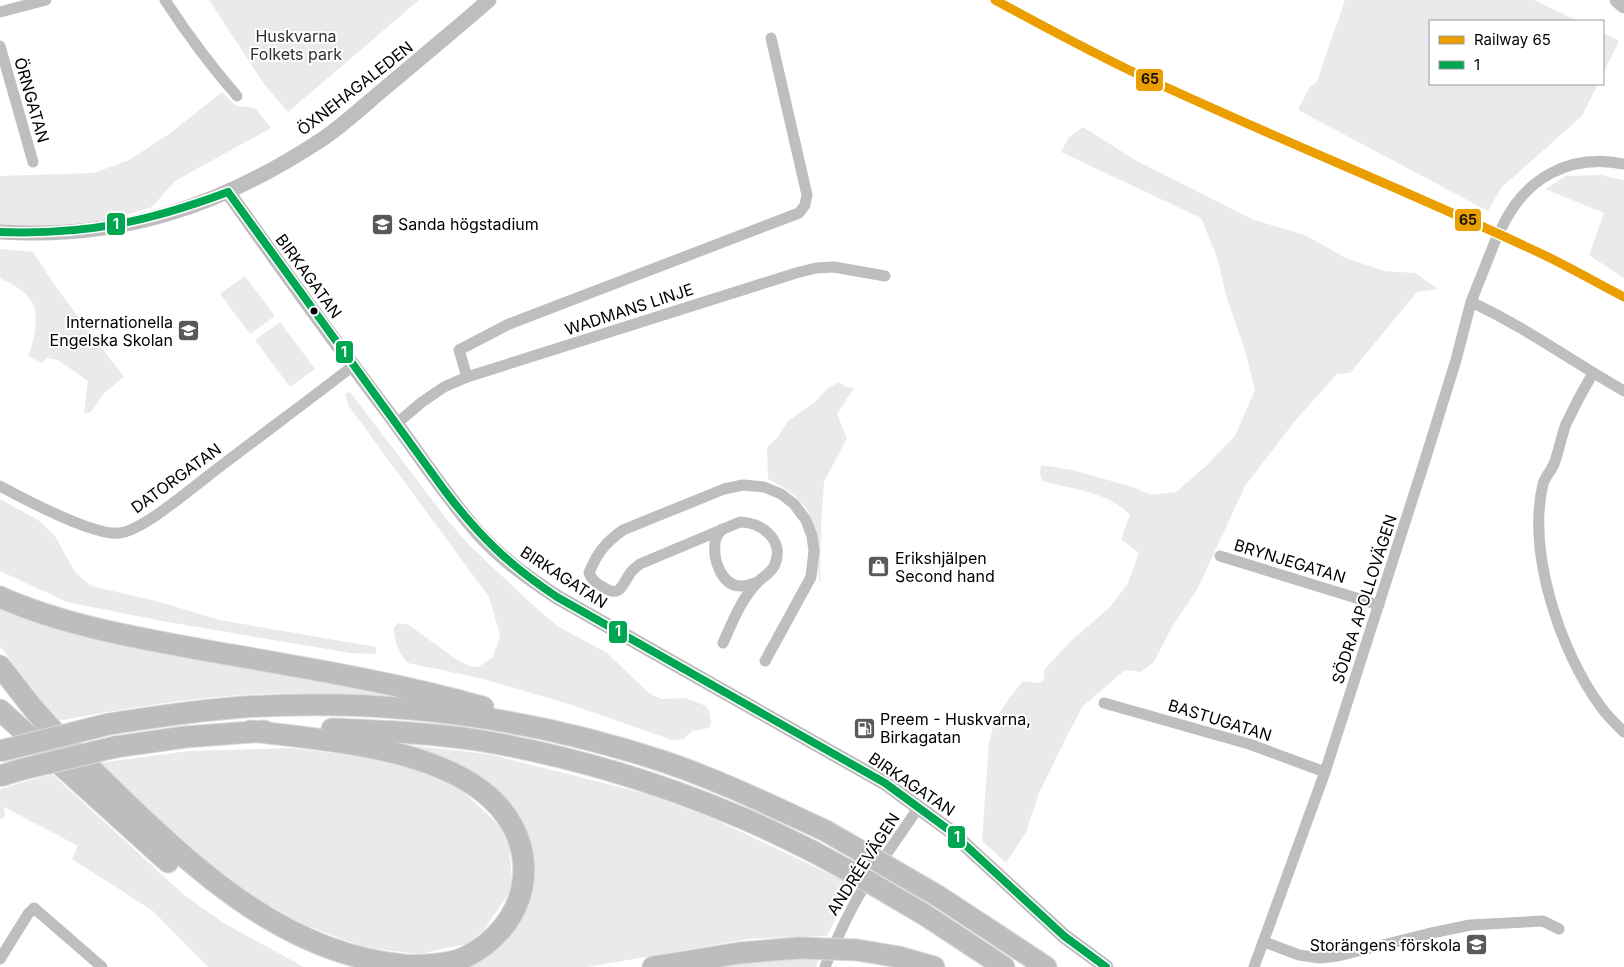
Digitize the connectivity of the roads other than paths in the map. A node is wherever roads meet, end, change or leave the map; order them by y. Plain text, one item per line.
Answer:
1 (46, 0) edge
2 (165, 0) edge
3 (489, 0) edge
4 (1617, 0) edge
5 (1624, 6) edge
6 (0, 12) edge
7 (771, 38) dead end
8 (0, 46) edge
9 (238, 96) dead end
10 (33, 162) dead end
11 (1624, 164) edge
12 (228, 192) junction
13 (1502, 227) dead end
14 (0, 232) edge
15 (1496, 239) dead end
16 (885, 276) dead end
17 (1471, 302) junction
18 (353, 366) junction
19 (1593, 373) junction
20 (467, 377) junction
21 (1624, 391) edge
22 (396, 424) junction
23 (0, 486) edge
24 (722, 529) junction
25 (1220, 556) dead end
26 (756, 583) junction
27 (0, 597) edge
28 (1380, 605) junction
29 (724, 643) dead end
30 (765, 662) dead end
31 (0, 666) edge
32 (1104, 703) dead end
33 (0, 710) edge
34 (550, 730) junction
35 (251, 731) junction
36 (1624, 732) edge
37 (0, 751) edge
38 (1325, 772) junction
39 (0, 776) edge
40 (919, 807) junction
41 (1559, 929) dead end
42 (1264, 942) junction
43 (0, 959) edge
44 (102, 967) edge
45 (346, 967) edge
46 (653, 967) edge
47 (825, 967) edge
48 (934, 967) edge
49 (1004, 967) edge
50 (1046, 967) edge
51 (1106, 967) edge
52 (1254, 967) edge

1 - 6 street
2 - 9 street
3 - 12 street, ÖXNEHAGALEDEN
4 - 5 street
7 - 20 street
8 - 10 street, ÖRNGATAN
11 - 13 street
12 - 14 street, ÖXNEHAGALEDEN
12 - 18 street, BIRKAGATAN
15 - 17 street, SÖDRA APOLLOVÄGEN
16 - 20 street, WADMANS LINJE
17 - 19 street
17 - 28 street, SÖDRA APOLLOVÄGEN
18 - 22 street, BIRKAGATAN
18 - 23 street, DATORGATAN
19 - 21 street
19 - 36 street
20 - 22 street, WADMANS LINJE
22 - 40 street, BIRKAGATAN
24 - 26 street
24 - 26 street
24 - 30 street
25 - 28 street, BRYNJEGATAN
26 - 29 street
27 - 34 highway
28 - 38 street, SÖDRA APOLLOVÄGEN
31 - 35 highway
32 - 38 street, BASTUGATAN
33 - 45 highway
34 - 37 highway, bridge
34 - 50 highway, bridge
35 - 39 highway, bridge
35 - 49 highway, bridge
38 - 42 street, SÖDRA APOLLOVÄGEN
40 - 47 street, ANDRÉEVÄGEN
40 - 51 street, BIRKAGATAN
41 - 42 street
42 - 52 street, SÖDRA APOLLOVÄGEN
43 - 44 street
46 - 48 highway, bridge

